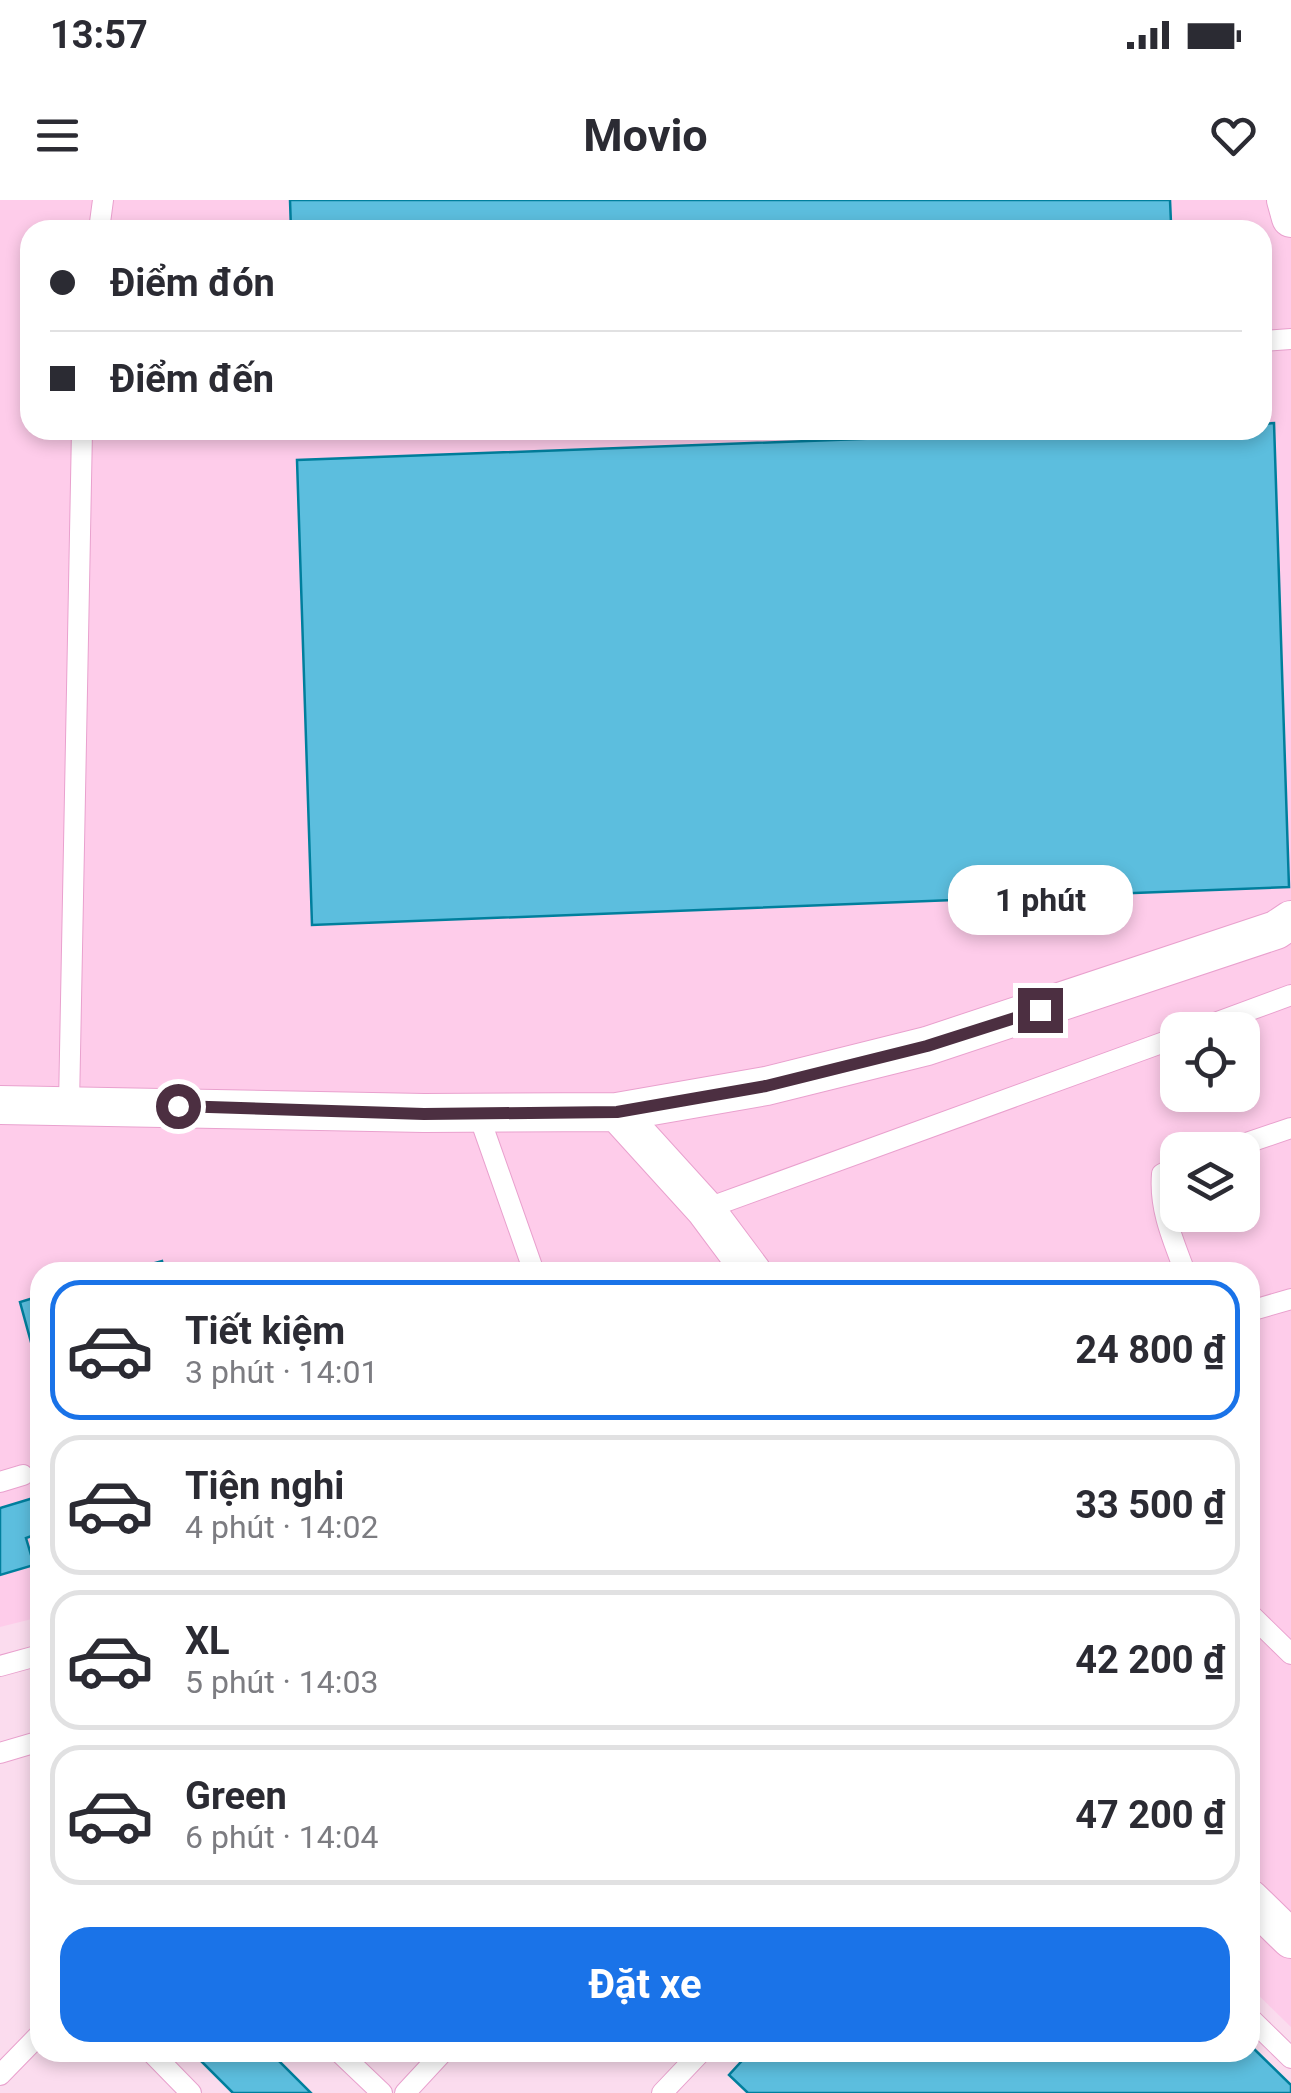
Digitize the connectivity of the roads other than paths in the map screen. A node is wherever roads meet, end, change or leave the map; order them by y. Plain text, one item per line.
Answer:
1 (1286, 200) edge
2 (1291, 218) edge
3 (82, 440) edge
4 (1291, 920) edge
5 (1291, 995) edge
6 (1245, 1012) edge
7 (1160, 1043) edge
8 (0, 1105) edge
9 (69, 1105) junction
10 (617, 1112) junction
11 (478, 1114) junction
12 (1291, 1128) edge
13 (1260, 1138) edge
14 (705, 1209) junction
15 (1169, 1232) edge
16 (530, 1262) edge
17 (745, 1262) edge
18 (1181, 1262) edge
19 (1291, 1298) edge
20 (1260, 1308) edge
21 (24, 1475) dead end
22 (0, 1482) edge
23 (1260, 1624) edge
24 (1291, 1654) edge
25 (30, 1658) edge
26 (0, 1666) edge
27 (30, 1744) edge
28 (0, 1753) edge
29 (1260, 1909) edge
30 (1291, 1939) edge
31 (1260, 2028) edge
32 (30, 2044) edge
33 (1291, 2058) edge
34 (161, 2062) edge
35 (349, 2062) edge
36 (434, 2062) edge
37 (691, 2062) edge
38 (0, 2075) edge
39 (675, 2089) edge
40 (191, 2093) edge
41 (382, 2093) edge
42 (405, 2093) edge

1 - 2 street
3 - 9 lane
4 - 10 street
5 - 6 lane
7 - 14 lane
8 - 9 street
9 - 11 street
10 - 11 street
10 - 14 street
11 - 16 lane
12 - 13 lane
14 - 17 street
15 - 18 lane
19 - 20 lane
21 - 22 lane
23 - 24 lane
25 - 26 lane
27 - 28 lane
29 - 30 street
31 - 33 lane
32 - 38 lane
34 - 40 lane
35 - 41 lane
36 - 42 lane
37 - 39 lane

